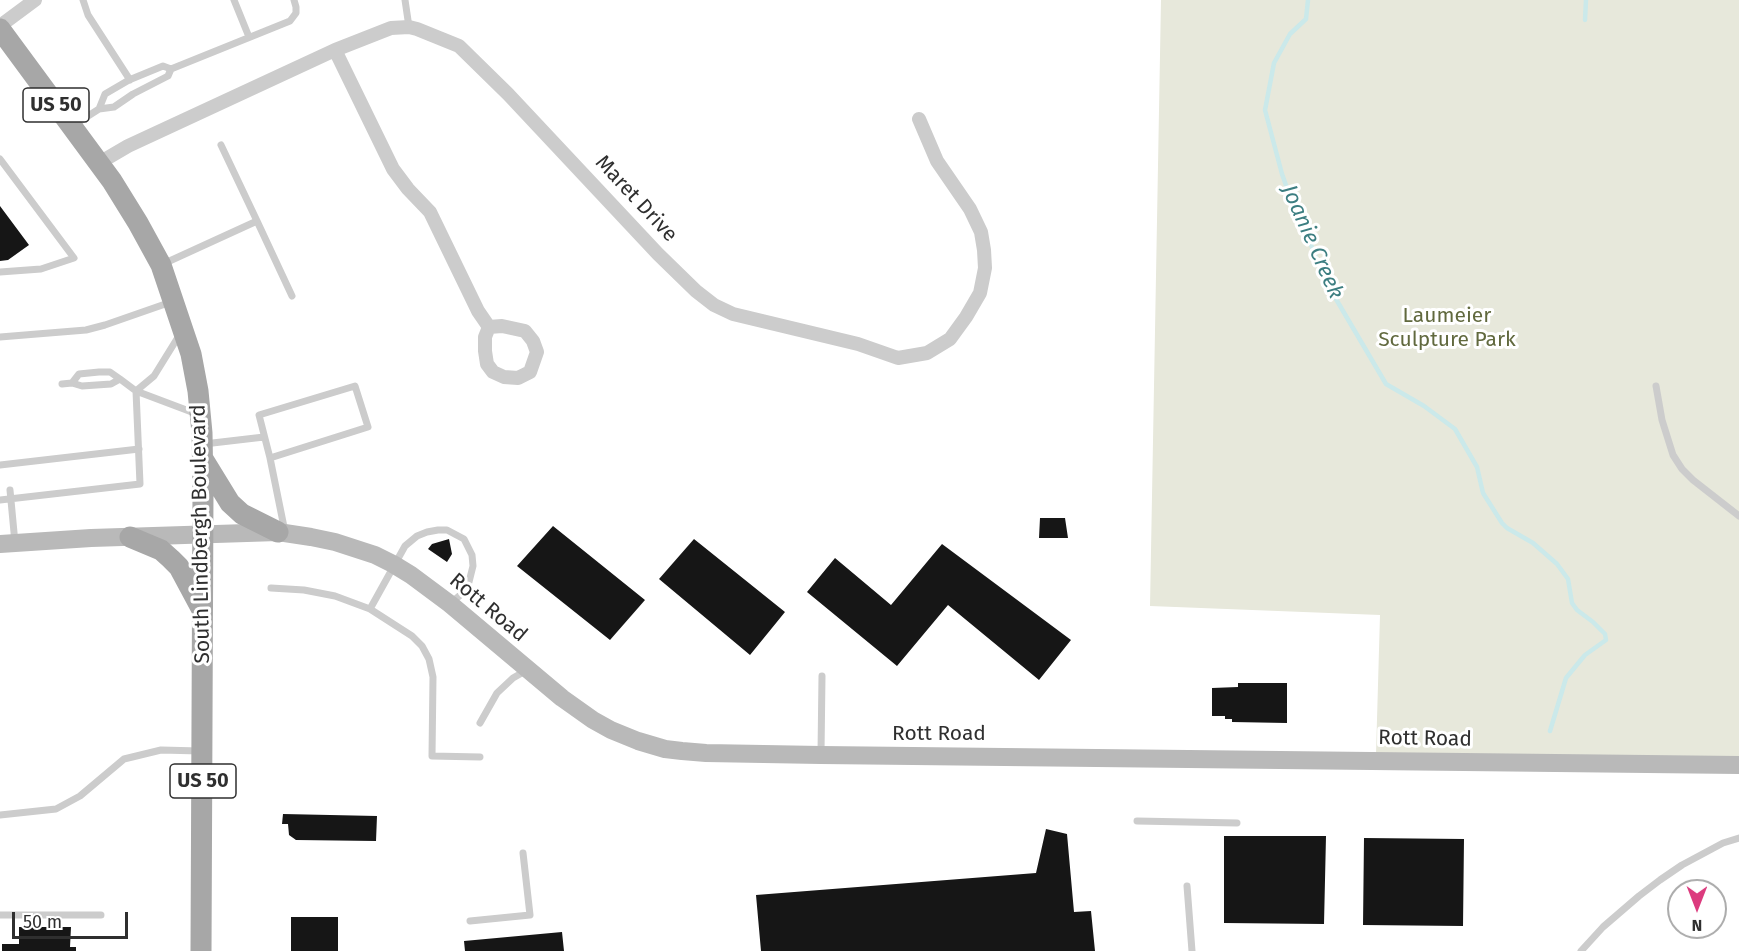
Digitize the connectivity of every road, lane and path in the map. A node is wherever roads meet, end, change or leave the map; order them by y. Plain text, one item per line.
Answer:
1 (36, 0) edge
2 (82, 0) edge
3 (234, 0) edge
4 (294, 0) edge
5 (405, 0) edge
6 (0, 27) edge
7 (409, 27) junction
8 (249, 37) junction
9 (335, 50) junction
10 (171, 69) junction
11 (130, 80) junction
12 (99, 109) junction
13 (919, 119) dead end
14 (72, 127) junction
15 (221, 145) dead end
16 (0, 159) edge
17 (99, 163) junction
18 (257, 221) junction
19 (161, 266) junction
20 (0, 272) edge
21 (292, 296) dead end
22 (174, 302) junction
23 (489, 327) junction
24 (183, 329) junction
25 (0, 337) edge
26 (120, 379) junction
27 (72, 383) junction
28 (63, 384) dead end
29 (1656, 386) dead end
30 (136, 391) junction
31 (200, 415) junction
32 (264, 437) junction
33 (138, 449) junction
34 (203, 451) junction
35 (270, 458) junction
36 (31, 461) junction
37 (5, 467) edge
38 (32, 470) dead end
39 (57, 484) dead end
40 (34, 487) dead end
41 (9, 490) dead end
42 (58, 493) junction
43 (35, 496) junction
44 (11, 499) junction
45 (0, 500) edge
46 (1739, 516) edge
47 (281, 533) junction
48 (203, 535) junction
49 (130, 537) junction
50 (8, 544) edge
51 (393, 564) junction
52 (271, 588) dead end
53 (450, 604) junction
54 (370, 609) junction
55 (203, 611) junction
56 (528, 670) junction
57 (822, 676) dead end
58 (480, 723) dead end
59 (203, 751) junction
60 (821, 755) junction
61 (480, 757) dead end
62 (1739, 765) edge
63 (0, 815) edge
64 (1137, 820) dead end
65 (1237, 823) dead end
66 (1739, 838) edge
67 (524, 853) dead end
68 (1187, 886) dead end
69 (0, 915) edge
70 (101, 915) dead end
71 (470, 921) dead end
72 (201, 951) edge
73 (1192, 951) edge
74 (1581, 951) edge

1 - 6 street
2 - 11 lane
3 - 8 lane
4 - 8 lane
5 - 7 lane
6 - 14 main road, South Lindbergh Boulevard / US 50
7 - 9 street
7 - 13 street, Maret Drive
8 - 10 lane
9 - 17 street
9 - 23 street
10 - 11 lane
10 - 12 lane
11 - 12 lane
12 - 14 lane
14 - 17 main road, South Lindbergh Boulevard / US 50
15 - 18 lane
16 - 20 lane
17 - 19 main road, South Lindbergh Boulevard / US 50
18 - 19 lane
18 - 21 lane
19 - 22 main road, South Lindbergh Boulevard / US 50
22 - 24 main road, South Lindbergh Boulevard / US 50
22 - 25 lane
23 - 23 street
24 - 30 lane
24 - 31 main road, South Lindbergh Boulevard / US 50
26 - 27 lane
26 - 27 lane
26 - 30 lane
27 - 28 lane
29 - 46 lane
30 - 31 lane
30 - 33 lane
31 - 34 main road, South Lindbergh Boulevard / US 50
32 - 34 lane
32 - 35 lane
32 - 35 lane
33 - 36 lane
33 - 42 lane
34 - 47 main road
34 - 48 main road, South Lindbergh Boulevard / US 50
35 - 47 lane
36 - 37 lane
36 - 38 lane
39 - 42 lane
40 - 43 lane
41 - 44 lane
42 - 43 lane
43 - 44 lane
44 - 45 lane
44 - 50 lane
47 - 48 street, Rott Road
47 - 51 street, Rott Road
48 - 49 street, Rott Road
48 - 55 main road, South Lindbergh Boulevard / US 50
49 - 50 street, Rott Road
49 - 55 main road
51 - 53 street, Rott Road
51 - 53 lane
51 - 54 lane
52 - 54 lane
53 - 56 street, Rott Road
54 - 61 lane
55 - 59 main road, South Lindbergh Boulevard / US 50
56 - 58 lane
56 - 60 street, Rott Road
57 - 60 lane
59 - 63 lane
59 - 72 main road, South Lindbergh Boulevard / US 50
60 - 62 street, Rott Road
64 - 65 lane
66 - 74 lane
67 - 71 lane
68 - 73 lane
69 - 70 lane

